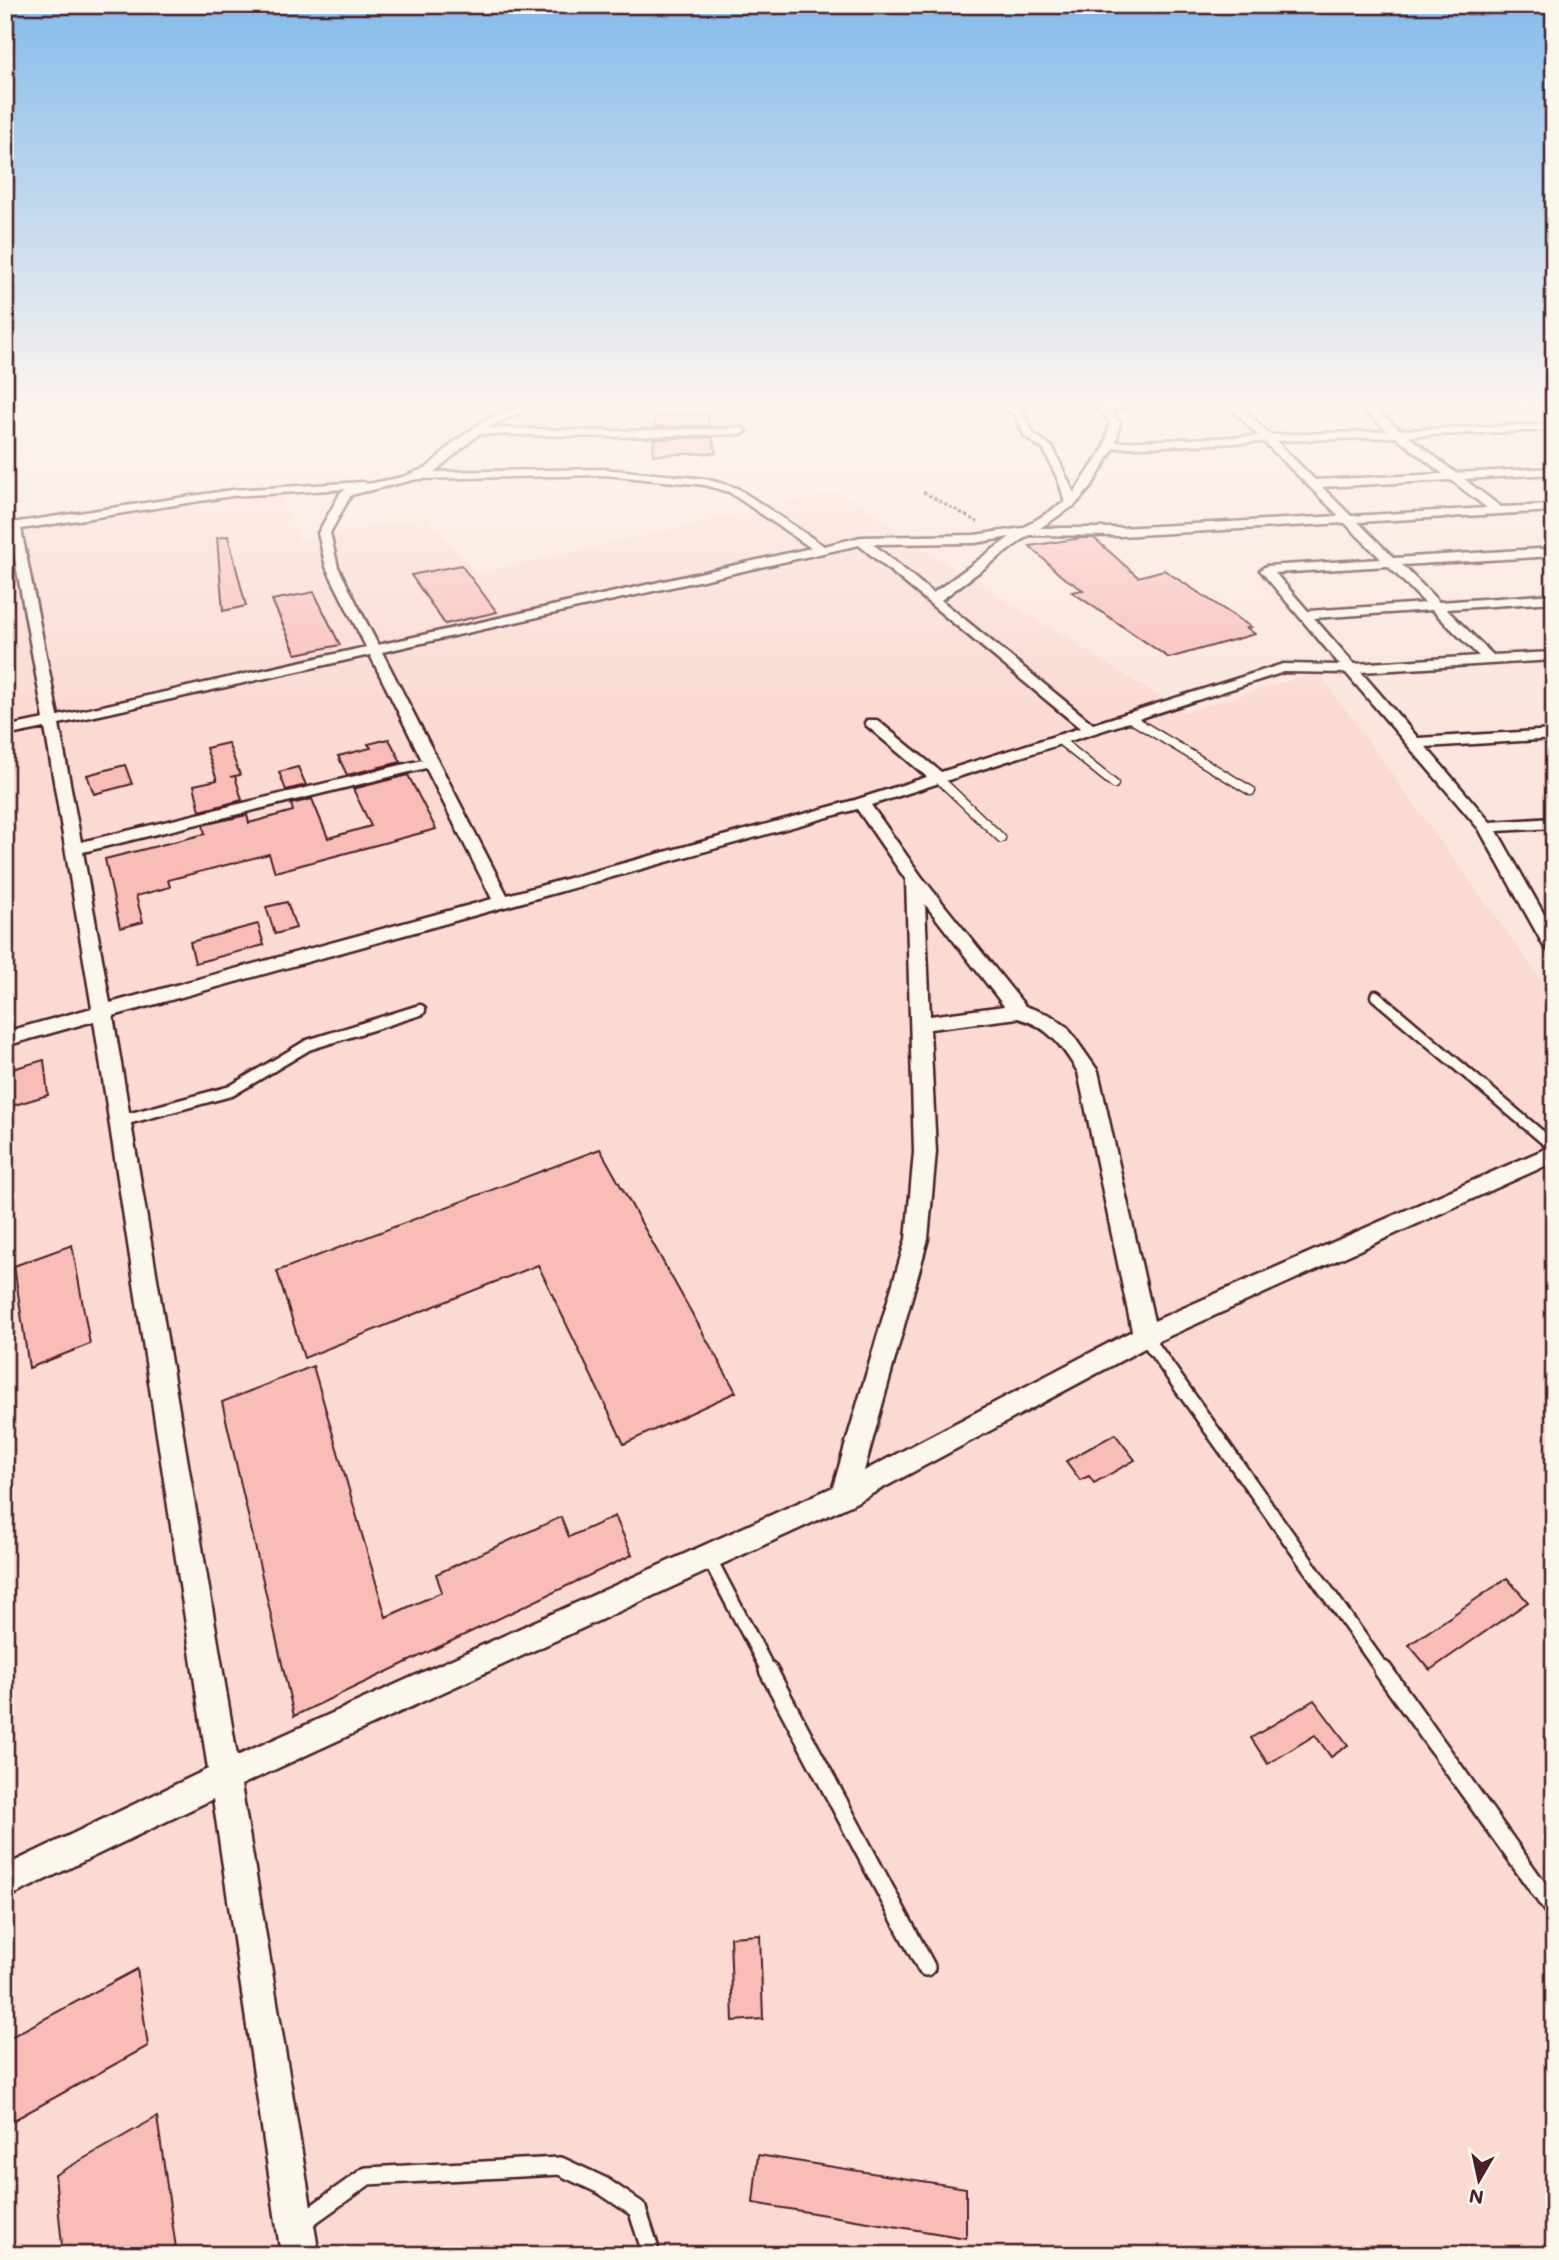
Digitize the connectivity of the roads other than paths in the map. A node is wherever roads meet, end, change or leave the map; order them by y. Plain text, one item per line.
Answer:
1 (109, 510) edge
2 (337, 510) edge
3 (763, 510) edge
4 (1058, 510) edge
5 (1339, 510) edge
6 (1508, 510) edge
7 (1498, 511) joint
8 (1349, 520) junction
9 (10, 528) edge
10 (1026, 531) junction
11 (861, 541) junction
12 (821, 550) junction
13 (1554, 552) edge
14 (1391, 562) junction
15 (1554, 598) edge
16 (931, 601) junction
17 (1435, 606) junction
18 (1304, 615) junction
19 (375, 650) junction
20 (1554, 656) edge
21 (1490, 660) junction
22 (1350, 668) junction
23 (1128, 717) junction
24 (52, 721) junction
25 (872, 723) dead end
26 (1090, 729) junction
27 (5, 732) edge
28 (1554, 734) edge
29 (1059, 739) junction
30 (1414, 743) junction
31 (431, 762) junction
32 (938, 778) junction
33 (1114, 784) dead end
34 (1251, 791) dead end
35 (860, 803) junction
36 (1554, 823) edge
37 (1486, 827) junction
38 (1001, 838) dead end
39 (75, 849) junction
40 (915, 880) junction
41 (502, 902) junction
42 (1554, 948) edge
43 (1376, 996) dead end
44 (420, 1010) dead end
45 (103, 1011) junction
46 (1018, 1011) junction
47 (920, 1024) junction
48 (5, 1039) edge
49 (120, 1121) junction
50 (1554, 1147) edge
51 (1554, 1153) edge
52 (1145, 1336) junction
53 (844, 1494) junction
54 (708, 1556) junction
55 (224, 1777) junction
56 (5, 1883) edge
57 (1554, 1910) edge
58 (926, 1967) dead end
59 (295, 2227) junction
60 (300, 2255) edge
61 (649, 2255) edge

1 - 9 street
2 - 19 street
3 - 12 street
4 - 10 street
5 - 8 street
6 - 7 street
7 - 8 street
8 - 10 street
8 - 14 street
9 - 24 street
10 - 11 street
10 - 16 street
11 - 12 street
11 - 16 street
12 - 19 street
13 - 14 street
14 - 17 street
14 - 18 street
15 - 17 street
16 - 26 street
17 - 18 street
17 - 21 street
18 - 22 street
19 - 24 street
19 - 31 street
20 - 21 street
21 - 22 street
22 - 23 street
22 - 30 street
23 - 26 street
23 - 34 lane
24 - 27 street
24 - 39 street
25 - 32 street
26 - 29 street
28 - 30 street
29 - 32 street
29 - 33 lane
30 - 37 street
31 - 39 street
31 - 41 street
32 - 35 street
32 - 38 lane
35 - 40 street
35 - 41 street
36 - 37 street
37 - 42 street
39 - 45 street
40 - 46 street
40 - 47 street
41 - 45 street
43 - 50 lane
44 - 49 lane
45 - 48 street
45 - 49 street
46 - 47 street
46 - 52 street
47 - 53 street
49 - 55 street
51 - 52 street
52 - 53 street
52 - 57 lane
53 - 54 street
54 - 55 street
54 - 58 lane
55 - 56 street
55 - 59 street
59 - 60 street
59 - 61 lane

